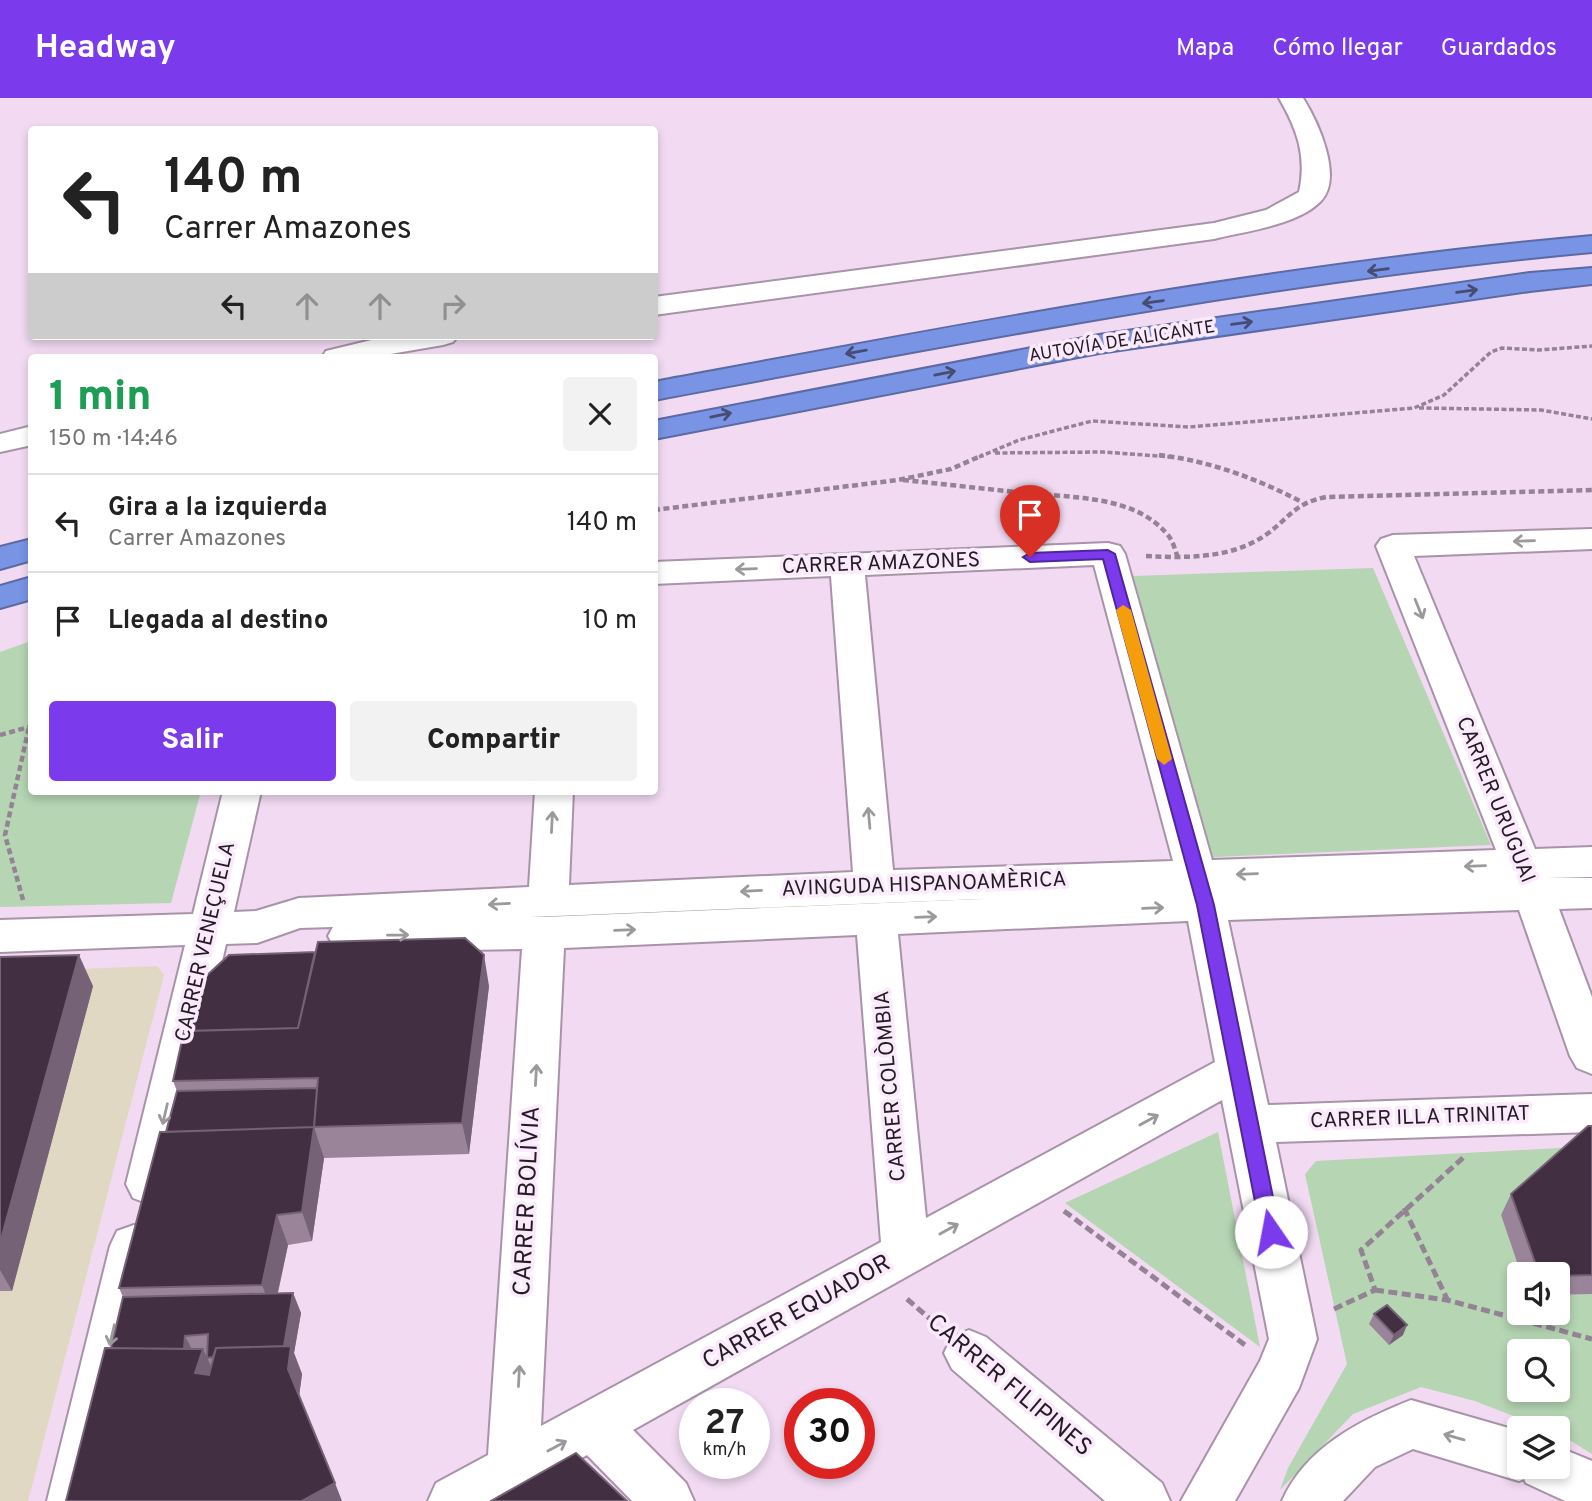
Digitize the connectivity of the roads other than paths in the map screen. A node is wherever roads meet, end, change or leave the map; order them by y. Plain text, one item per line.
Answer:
1 (1292, 98) edge
2 (1592, 244) edge
3 (1592, 276) edge
4 (658, 305) edge
5 (415, 340) edge
6 (348, 354) edge
7 (658, 390) edge
8 (658, 429) edge
9 (28, 436) edge
10 (0, 443) edge
11 (1592, 539) edge
12 (28, 550) edge
13 (0, 558) edge
14 (847, 565) junction
15 (658, 573) edge
16 (28, 589) edge
17 (0, 597) edge
18 (241, 795) edge
19 (554, 795) edge
20 (1592, 862) edge
21 (1527, 880) junction
22 (1201, 891) junction
23 (1592, 893) edge
24 (875, 902) junction
25 (546, 917) junction
26 (12, 921) edge
27 (210, 928) junction
28 (1592, 1056) edge
29 (1237, 1071) junction
30 (1592, 1113) edge
31 (1248, 1124) junction
32 (890, 1262) junction
33 (970, 1353) road end
34 (594, 1426) junction
35 (1507, 1452) edge
36 (513, 1468) junction
37 (1570, 1477) edge
38 (1592, 1487) edge
39 (73, 1501) edge
40 (454, 1501) edge
41 (668, 1501) edge
42 (1144, 1501) edge
43 (1208, 1501) edge
44 (1308, 1501) edge

1 - 4 street
2 -> 7 highway, AUTOVÍA DE ALICANTE
8 -> 3 highway, AUTOVÍA DE ALICANTE
5 - 6 street
9 - 10 street
11 -> 21 street, CARRER URUGUAI
12 - 13 highway
14 -> 15 street, CARRER AMAZONES
14 - 22 street, CARRER AMAZONES
24 -> 14 street, CARRER COLÒMBIA
16 - 17 highway
18 - 27 street, CARRER VENEÇUELA
25 -> 19 street, CARRER BOLÍVIA
20 - 21 street, AVINGUDA HISPANOAMÈRICA
21 - 22 street, AVINGUDA HISPANOAMÈRICA
21 - 23 street, AVINGUDA HISPANOAMÈRICA
21 - 28 street, CARRER URUGUAI
22 - 24 street, AVINGUDA HISPANOAMÈRICA
22 - 29 street
24 - 25 street, AVINGUDA HISPANOAMÈRICA
24 - 32 street, CARRER COLÒMBIA
25 - 27 street, AVINGUDA HISPANOAMÈRICA
36 -> 25 street, CARRER BOLÍVIA
26 - 27 street, AVINGUDA HISPANOAMÈRICA
27 -> 39 street, CARRER VENEÇUELA
29 - 31 street
32 -> 29 street, CARRER EQUADOR
30 - 31 street, CARRER ILLA TRINITAT
31 - 43 street
32 - 34 street, CARRER EQUADOR
33 - 42 street, CARRER FILIPINES
36 -> 34 street, CARRER EQUADOR
34 - 41 street
35 -> 44 street
36 - 40 street, CARRER EQUADOR
37 - 38 street

